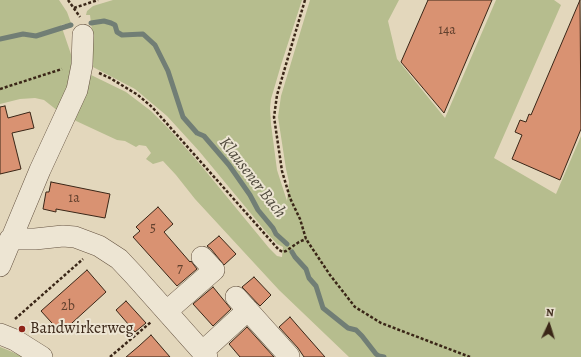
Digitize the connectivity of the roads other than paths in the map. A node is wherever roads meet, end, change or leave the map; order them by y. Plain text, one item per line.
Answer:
1 (81, 26) road end
2 (10, 239) junction
3 (202, 257) dead end
4 (0, 266) edge
5 (167, 312) junction
6 (7, 327) edge
7 (205, 354) edge
8 (284, 355) edge
9 (42, 357) edge

1 - 2 street
2 - 4 street
2 - 5 street
3 - 5 street
5 - 7 street
6 - 9 street
7 - 8 street

